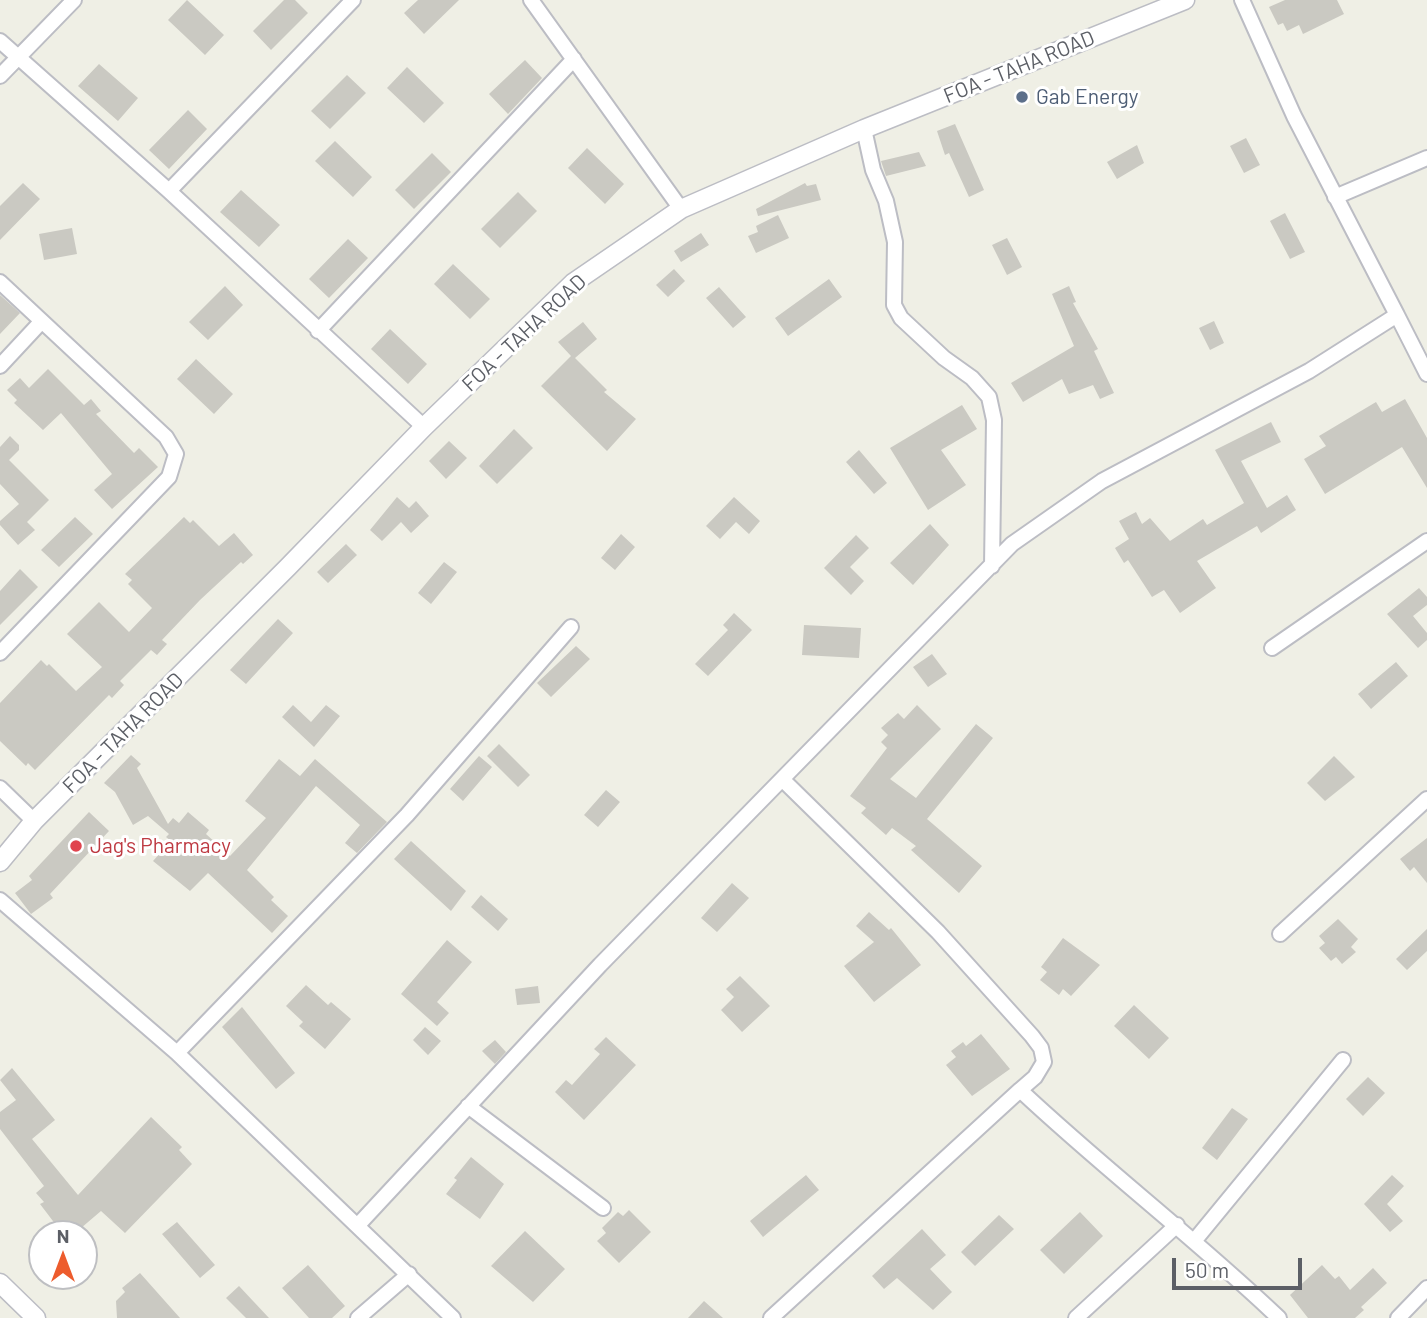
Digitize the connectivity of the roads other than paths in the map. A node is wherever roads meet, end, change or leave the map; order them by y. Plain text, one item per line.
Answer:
1 (74, 0) edge
2 (353, 0) edge
3 (531, 0) edge
4 (1185, 0) edge
5 (1242, 0) edge
6 (0, 41) edge
7 (19, 57) junction
8 (574, 59) junction
9 (0, 76) edge
10 (864, 129) junction
11 (1427, 158) edge
12 (169, 191) junction
13 (1335, 197) junction
14 (681, 209) junction
15 (0, 282) edge
16 (1397, 314) junction
17 (41, 322) junction
18 (318, 331) junction
19 (0, 366) edge
20 (1427, 374) edge
21 (424, 427) junction
22 (1427, 541) edge
23 (992, 565) junction
24 (571, 627) dead end
25 (1272, 648) dead end
26 (0, 653) edge
27 (783, 780) junction
28 (0, 788) edge
29 (1427, 799) edge
30 (34, 821) junction
31 (0, 862) edge
32 (0, 900) edge
33 (1280, 934) dead end
34 (177, 1053) junction
35 (1343, 1060) dead end
36 (1020, 1090) junction
37 (468, 1106) junction
38 (603, 1208) dead end
39 (359, 1224) junction
40 (1177, 1225) junction
41 (1195, 1240) junction
42 (409, 1274) junction
43 (0, 1283) edge
44 (1427, 1288) edge
45 (1404, 1313) edge
46 (36, 1318) edge
47 (358, 1318) edge
48 (453, 1318) edge
49 (771, 1318) edge
50 (1076, 1318) edge
51 (1279, 1318) edge
52 (1420, 1318) edge

1 - 7 street
2 - 12 street
3 - 8 street
4 - 10 street, FOA - TAHA ROAD
5 - 13 street
6 - 7 street
7 - 9 street
7 - 12 street
8 - 14 street
8 - 18 street
10 - 14 street, FOA - TAHA ROAD
10 - 23 street
11 - 13 street
12 - 18 street
13 - 16 street
14 - 21 street, FOA - TAHA ROAD
15 - 17 street
16 - 20 street
16 - 23 street
17 - 19 street
17 - 26 street
18 - 21 street
21 - 30 street, FOA - TAHA ROAD
22 - 25 street
23 - 27 street
24 - 34 street
27 - 36 street
27 - 37 street
28 - 30 street
29 - 33 street
30 - 31 street, FOA - TAHA ROAD
32 - 34 street
34 - 39 street
35 - 41 street
36 - 40 street
36 - 49 street
37 - 38 street
37 - 39 street
39 - 42 street
40 - 41 street
40 - 50 street
41 - 51 street
42 - 47 street
42 - 48 street
43 - 46 street
44 - 45 street
45 - 52 street

